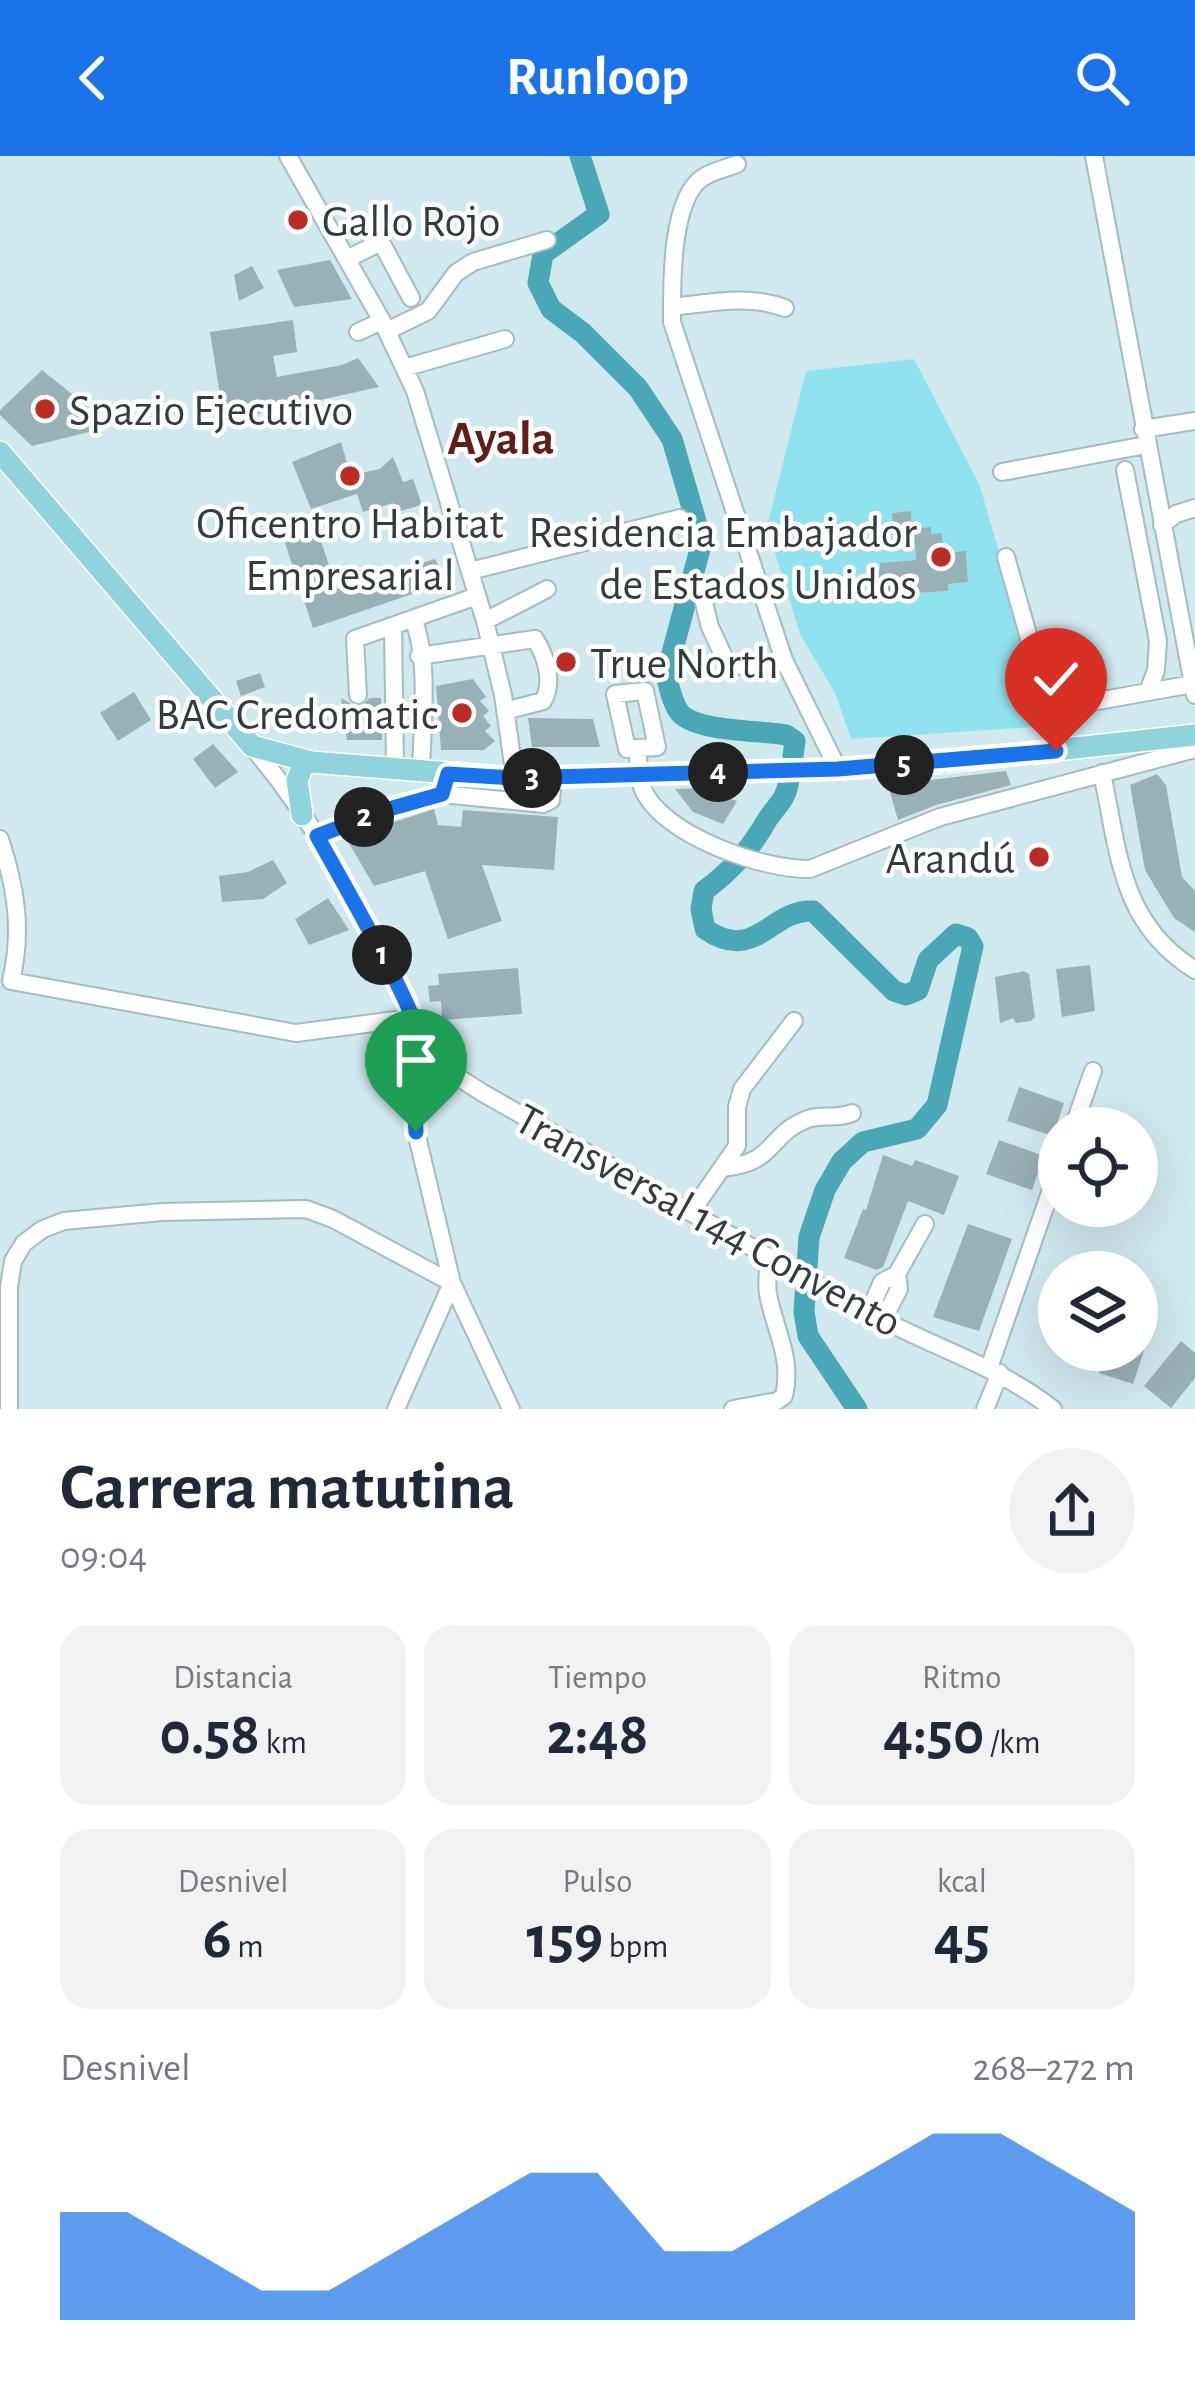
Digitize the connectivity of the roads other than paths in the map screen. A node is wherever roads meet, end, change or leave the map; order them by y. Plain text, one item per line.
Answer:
1 (288, 156) edge
2 (1094, 156) edge
3 (737, 164) dead end
4 (547, 240) dead end
5 (347, 259) junction
6 (411, 298) dead end
7 (672, 307) junction
8 (785, 308) dead end
9 (384, 326) junction
10 (358, 332) dead end
11 (505, 339) dead end
12 (404, 368) junction
13 (1195, 421) edge
14 (1145, 437) junction
15 (0, 453) edge
16 (1125, 470) dead end
17 (1002, 472) dead end
18 (1195, 508) edge
19 (680, 518) dead end
20 (1162, 525) junction
21 (1006, 557) dead end
22 (470, 571) junction
23 (700, 587) dead end
24 (547, 589) dead end
25 (478, 596) junction
26 (413, 620) junction
27 (394, 626) junction
28 (488, 632) junction
29 (419, 656) junction
30 (784, 660) junction
31 (1194, 690) edge
32 (1148, 692) junction
33 (358, 695) dead end
34 (505, 711) junction
35 (252, 746) junction
36 (637, 748) dead end
37 (1195, 749) edge
38 (311, 762) junction
39 (394, 768) junction
40 (838, 769) junction
41 (421, 771) junction
42 (1102, 773) junction
43 (640, 775) junction
44 (553, 777) junction
45 (515, 778) junction
46 (445, 784) junction
47 (302, 814) junction
48 (317, 836) junction
49 (0, 839) edge
50 (1195, 970) edge
51 (6, 982) edge
52 (411, 1018) junction
53 (794, 1021) dead end
54 (422, 1045) junction
55 (449, 1070) junction
56 (1093, 1071) dead end
57 (415, 1095) junction
58 (1080, 1107) edge
59 (852, 1112) dead end
60 (724, 1168) junction
61 (692, 1211) junction
62 (925, 1224) dead end
63 (1040, 1227) edge
64 (768, 1256) junction
65 (452, 1283) junction
66 (876, 1316) junction
67 (994, 1371) junction
68 (9, 1409) edge
69 (396, 1409) edge
70 (512, 1409) edge
71 (733, 1409) edge
72 (986, 1409) edge
73 (1053, 1409) edge

1 - 5 street
2 - 14 street
3 - 7 street
4 - 9 street
5 - 6 street
5 - 9 street
7 - 8 street
7 - 30 street
9 - 10 street
9 - 12 street
11 - 12 street
12 - 22 street
13 - 14 street
14 - 17 street
14 - 20 street
15 - 35 main road
16 - 32 street
18 - 20 street
19 - 22 street
20 - 31 street
21 - 32 street
22 - 25 street
23 - 30 street
24 - 28 street
25 - 26 street
25 - 28 street
26 - 27 street
26 - 29 street
27 - 33 street
27 - 39 street
28 - 29 street
28 - 34 street
28 - 34 street
29 - 41 street
30 - 40 street
31 - 32 street
34 - 45 street
35 - 38 main road
35 - 47 street, Transversal 144 Convento
36 - 43 street
37 - 40 main road
37 - 42 street
38 - 39 main road
38 - 47 main road
39 - 41 main road
40 - 43 main road
41 - 46 main road
42 - 43 street
42 - 50 street
43 - 44 main road
44 - 45 main road
44 - 46 street
45 - 46 main road
46 - 48 street
47 - 48 street, Transversal 144 Convento
48 - 52 street, Transversal 144 Convento
49 - 51 street
51 - 52 street
52 - 54 street, Transversal 144 Convento
53 - 60 street
54 - 55 street, Transversal 144 Convento
54 - 57 street
55 - 57 street
55 - 61 street, Transversal 144 Convento
56 - 58 street
57 - 65 street
59 - 60 street
60 - 61 street
61 - 64 street, Transversal 144 Convento
62 - 66 street
63 - 67 street
64 - 66 street, Transversal 144 Convento
64 - 71 street
65 - 68 street
65 - 69 street
65 - 70 street
66 - 67 street, Transversal 144 Convento
67 - 72 street
67 - 73 street, Transversal 144 Convento

